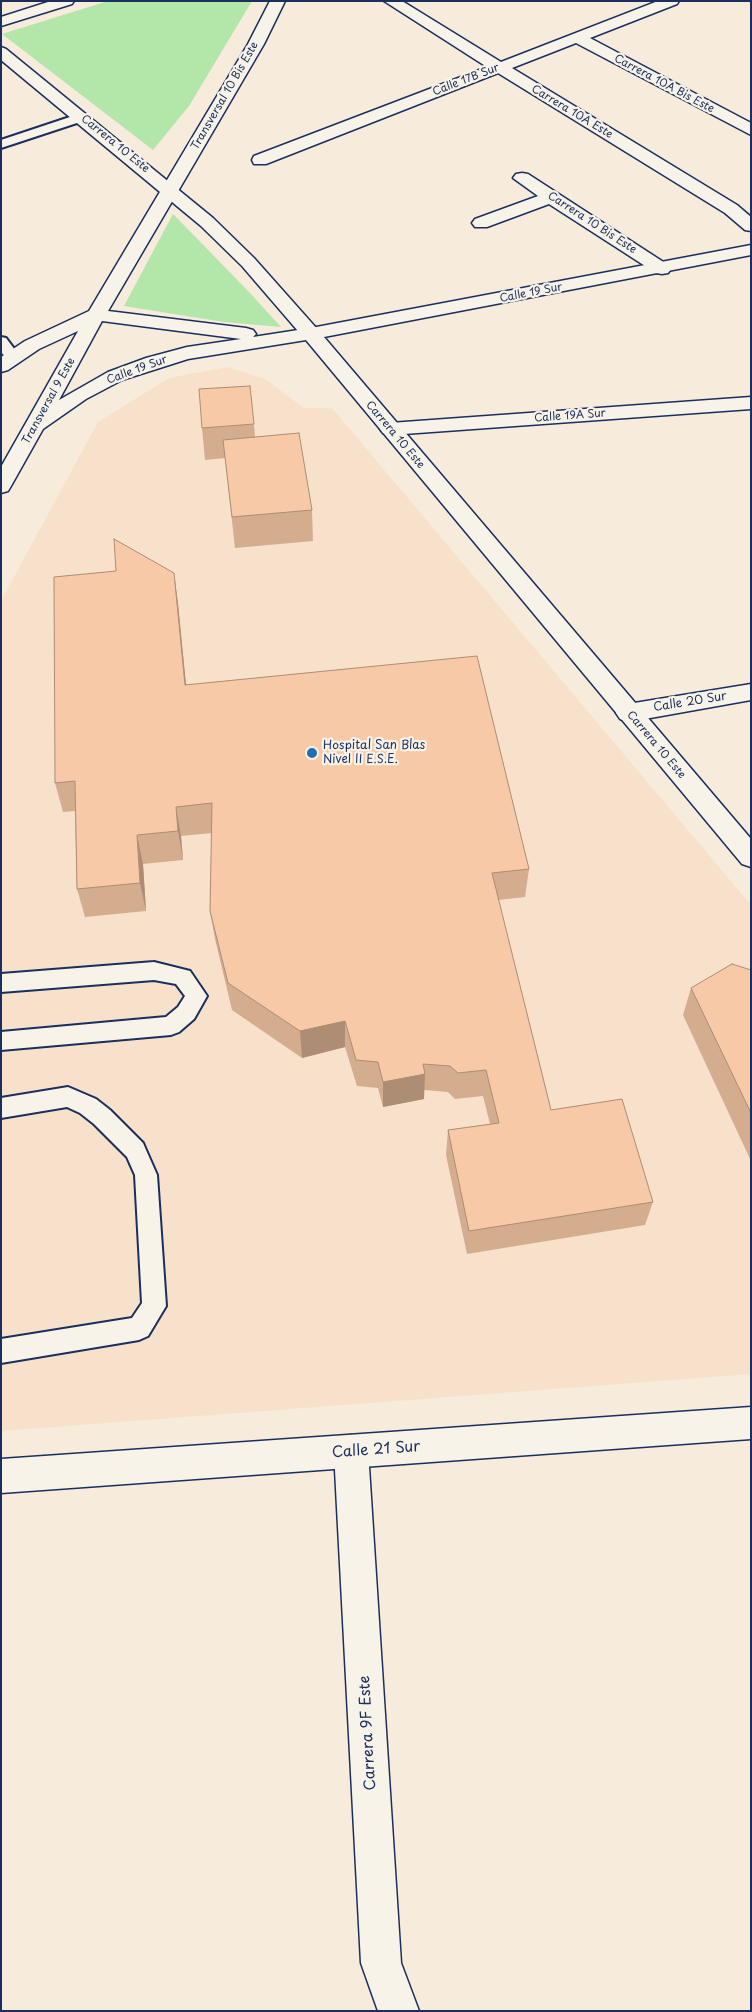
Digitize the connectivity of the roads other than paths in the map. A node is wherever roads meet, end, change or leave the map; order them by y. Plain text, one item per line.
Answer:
1 (67, 1) edge
2 (278, 1) edge
3 (391, 1) edge
4 (672, 1) edge
5 (3, 20) edge
6 (578, 38) junction
7 (1, 52) edge
8 (499, 68) junction
9 (82, 118) junction
10 (751, 130) edge
11 (1, 144) edge
12 (260, 160) dead end
13 (522, 178) dead end
14 (170, 188) junction
15 (551, 197) junction
16 (481, 223) dead end
17 (751, 226) edge
18 (751, 250) edge
19 (662, 268) junction
20 (96, 315) junction
21 (311, 334) junction
22 (1, 341) edge
23 (7, 361) edge
24 (751, 403) edge
25 (34, 426) junction
26 (390, 429) junction
27 (1, 486) edge
28 (751, 692) edge
29 (628, 713) junction
30 (751, 857) edge
31 (1, 984) edge
32 (1, 1041) edge
33 (1, 1108) edge
34 (1, 1351) edge
35 (751, 1423) edge
36 (351, 1451) junction
37 (1, 1476) edge
38 (399, 2011) edge

1 - 5 street
2 - 14 street, Transversal 10 Bis Este
3 - 8 street, Carrera 10A Este
4 - 6 street, Calle 17B Sur
6 - 8 street, Calle 17B Sur
6 - 10 street, Carrera 10A Bis Este
7 - 9 street, Carrera 10 Este
8 - 12 street, Calle 17B Sur
8 - 17 street, Carrera 10A Este
9 - 11 lane
9 - 14 street, Carrera 10 Este
13 - 15 street, Carrera 10 Bis Este
14 - 20 street, Transversal 9 Este
14 - 21 street, Carrera 10 Este
15 - 16 street
15 - 19 street, Carrera 10 Bis Este
18 - 19 street, Calle 19 Sur
19 - 21 street, Calle 19 Sur
20 - 21 street, Calle 19 Sur
20 - 23 street
20 - 25 street, Transversal 9 Este
21 - 25 street, Calle 19 Sur
21 - 26 street, Carrera 10 Este
22 - 23 lane
24 - 26 street, Calle 19A Sur
25 - 27 street, Transversal 9 Este
26 - 29 street, Carrera 10 Este
28 - 29 street, Calle 20 Sur
29 - 30 street, Carrera 10 Este
31 - 32 lane
33 - 34 lane
35 - 36 street, Calle 21 Sur
36 - 37 street, Calle 21 Sur
36 - 38 street, Carrera 9F Este

